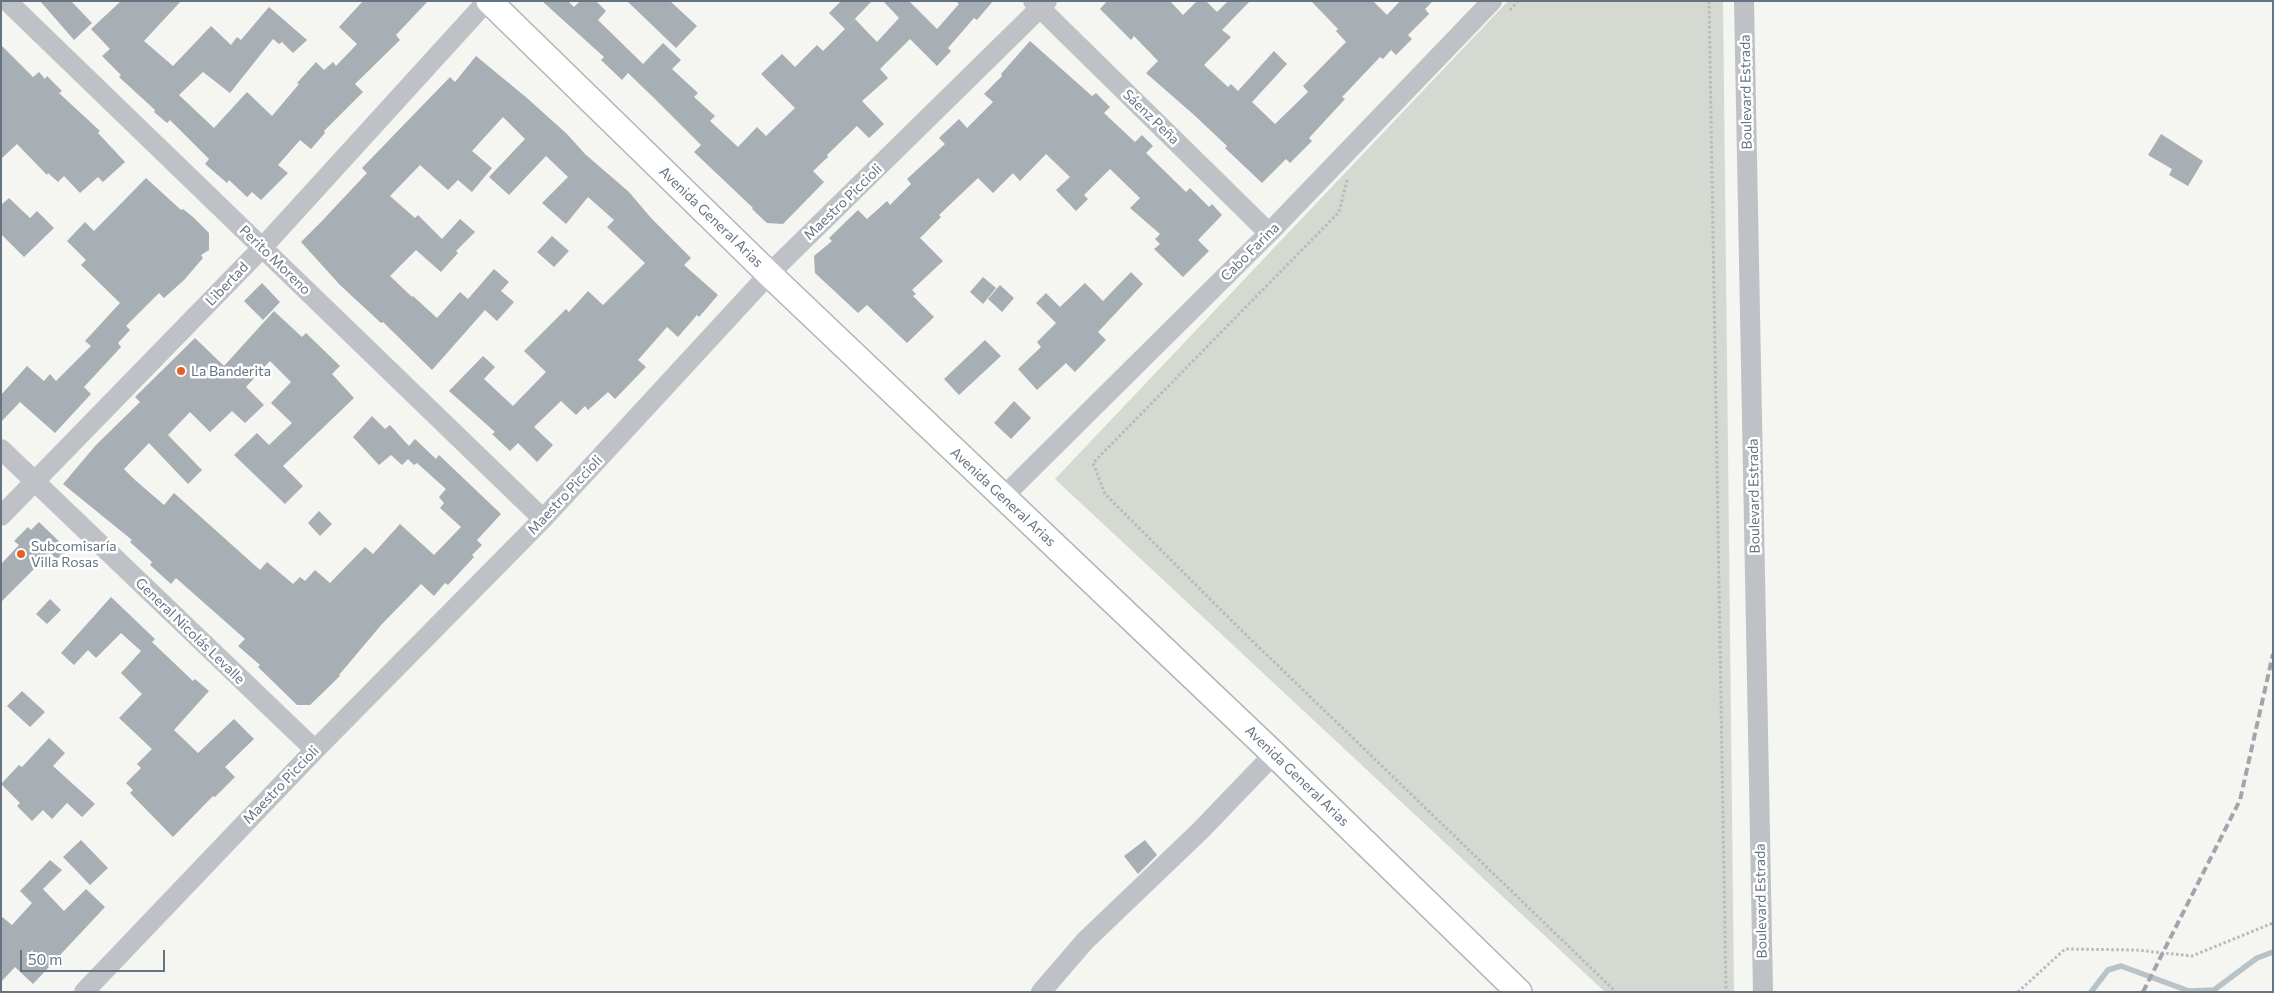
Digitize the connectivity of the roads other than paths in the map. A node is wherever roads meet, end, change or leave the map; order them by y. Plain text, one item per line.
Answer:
1 (7, 1) edge
2 (488, 1) edge
3 (1744, 1) edge
4 (1040, 4) edge
5 (1498, 8) edge
6 (1270, 233) junction
7 (262, 248) junction
8 (769, 274) junction
9 (1, 449) edge
10 (34, 482) junction
11 (1003, 497) junction
12 (1, 516) edge
13 (543, 520) junction
14 (315, 750) junction
15 (1274, 754) junction
16 (84, 992) edge
17 (1041, 992) edge
18 (1519, 992) edge
19 (1763, 992) edge

1 - 7 street, Perito Moreno
2 - 7 street, Libertad
2 - 8 main road, Avenida General Arias
3 - 19 street, Boulevard Estrada
4 - 6 street, Sáenz Peña
4 - 8 street, Maestro Piccioli
5 - 6 street, Cabo Farina
6 - 11 street, Cabo Farina
7 - 10 street, Libertad
7 - 13 street, Perito Moreno
8 - 11 main road, Avenida General Arias
8 - 13 street, Maestro Piccioli
9 - 10 street, General Nicolás Levalle
10 - 12 street, Libertad
10 - 14 street, General Nicolás Levalle
11 - 15 main road, Avenida General Arias
13 - 14 street, Maestro Piccioli
14 - 16 street, Maestro Piccioli
15 - 17 street
15 - 18 main road, Avenida General Arias

